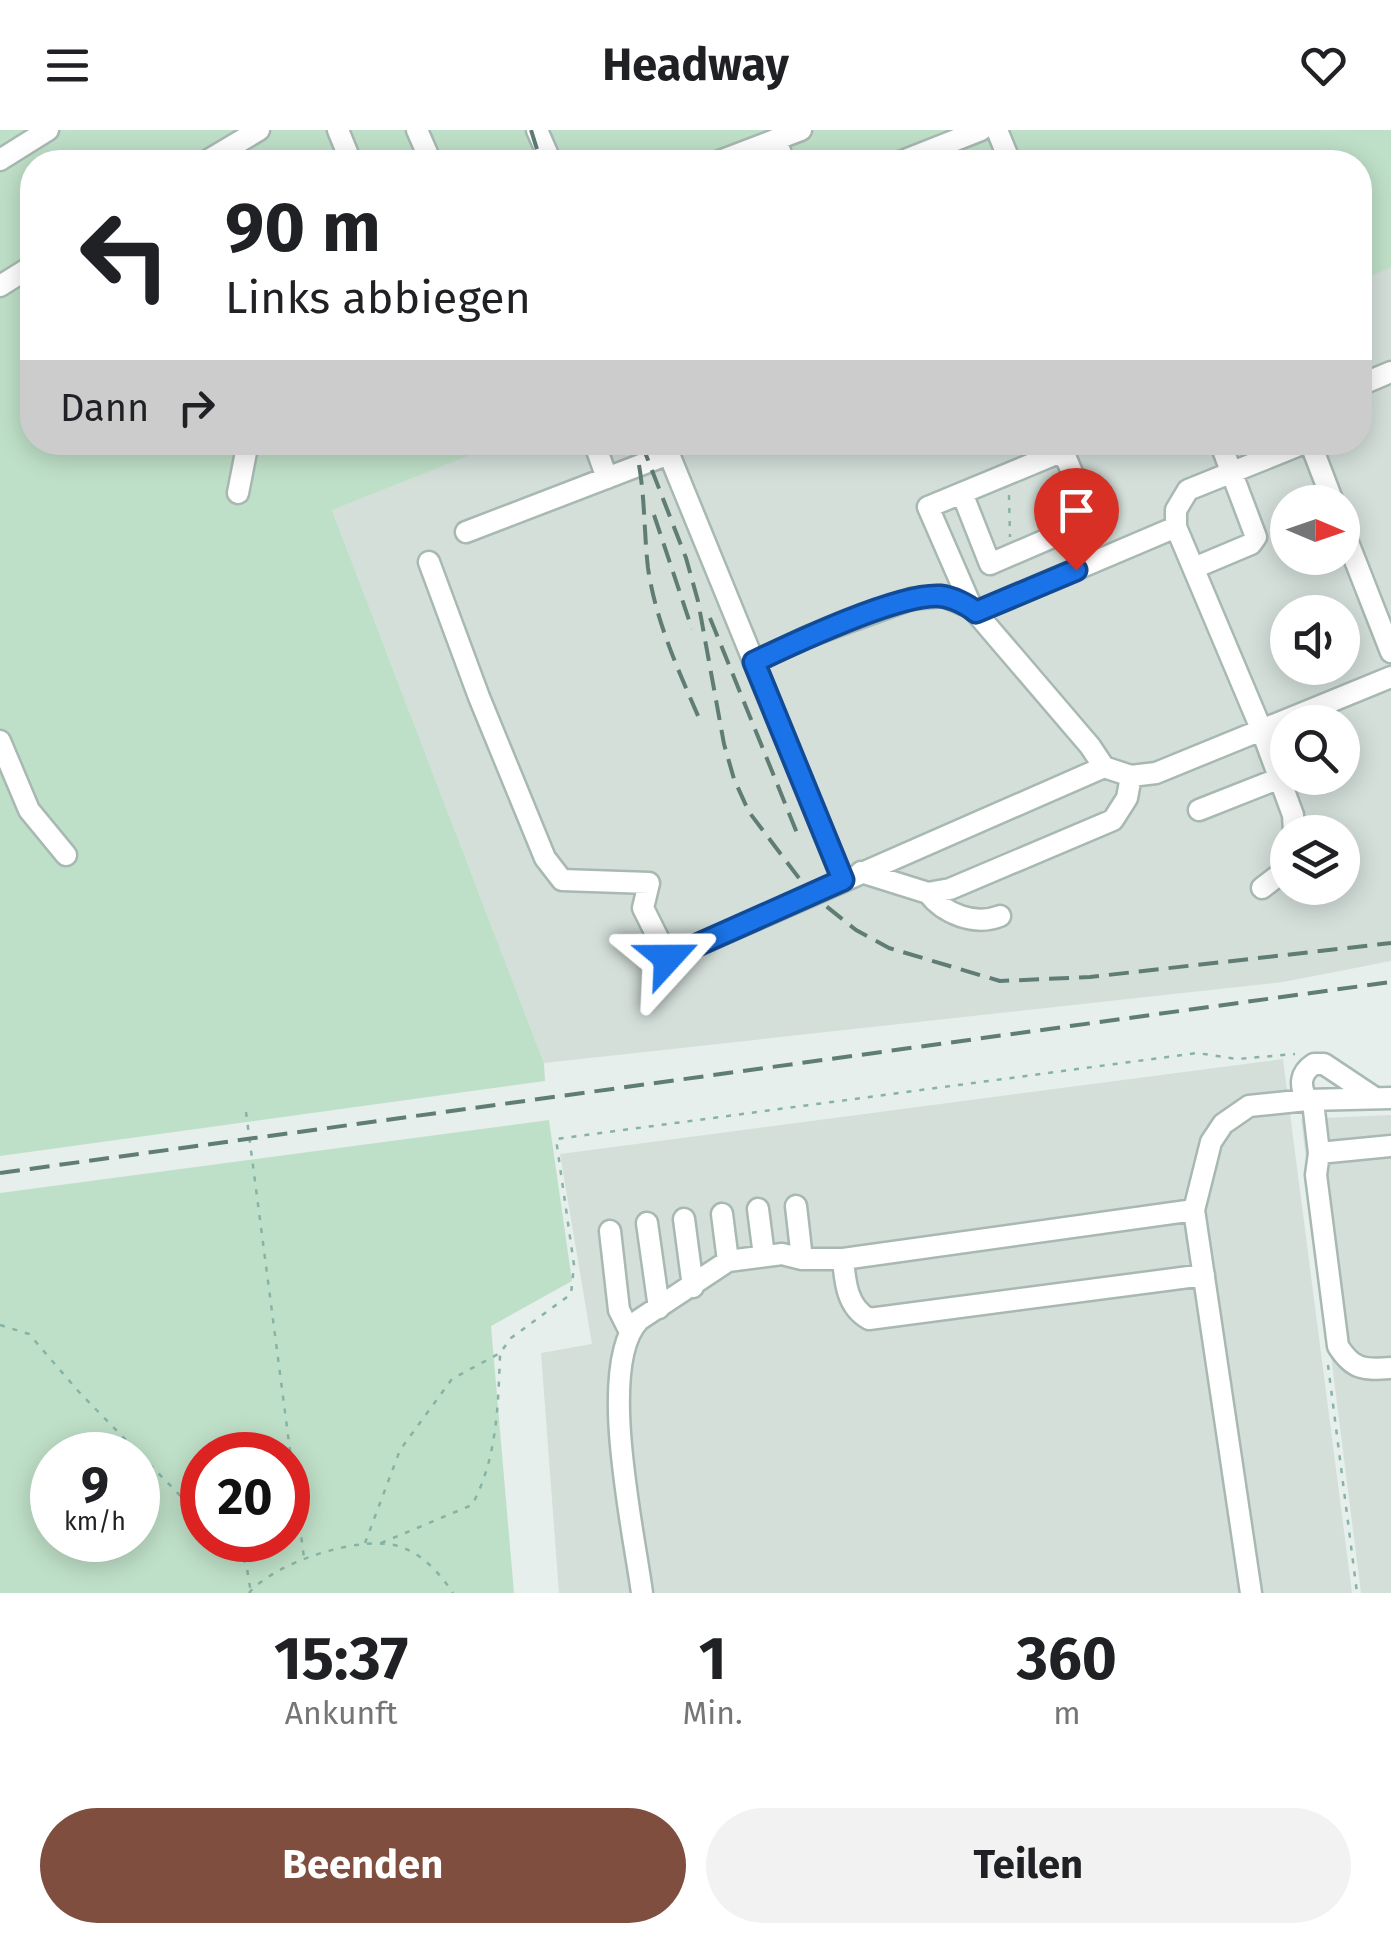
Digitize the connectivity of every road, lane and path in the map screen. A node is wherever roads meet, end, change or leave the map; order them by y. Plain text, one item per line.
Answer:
1 (48, 130) edge
2 (260, 130) edge
3 (802, 130) edge
4 (981, 130) edge
5 (776, 140) junction
6 (226, 150) edge
7 (749, 150) edge
8 (780, 150) edge
9 (930, 150) edge
10 (0, 160) edge
11 (245, 455) edge
12 (599, 455) edge
13 (652, 455) edge
14 (669, 455) edge
15 (1041, 455) edge
16 (1062, 455) edge
17 (1225, 455) edge
18 (1276, 455) edge
19 (1313, 455) edge
20 (1009, 473) junction
21 (1232, 473) junction
22 (607, 478) junction
23 (1326, 485) edge
24 (962, 492) junction
25 (238, 493) dead end
26 (1176, 527) junction
27 (466, 532) dead end
28 (1010, 555) junction
29 (429, 562) dead end
30 (1194, 568) junction
31 (1360, 573) edge
32 (974, 610) junction
33 (1391, 652) edge
34 (754, 662) junction
35 (1391, 677) edge
36 (1262, 731) junction
37 (0, 740) edge
38 (1270, 752) edge
39 (1104, 767) junction
40 (1131, 776) junction
41 (1270, 782) edge
42 (1199, 810) dead end
43 (66, 855) dead end
44 (852, 876) junction
45 (1270, 880) edge
46 (1262, 888) dead end
47 (928, 893) junction
48 (1000, 916) dead end
49 (1314, 1064) junction
50 (1384, 1099) edge
51 (1306, 1101) junction
52 (246, 1112) dead end
53 (1391, 1146) edge
54 (1319, 1153) junction
55 (796, 1206) dead end
56 (758, 1209) dead end
57 (1194, 1210) junction
58 (722, 1214) dead end
59 (684, 1218) dead end
60 (647, 1223) dead end
61 (610, 1230) dead end
62 (764, 1256) junction
63 (802, 1259) junction
64 (843, 1259) junction
65 (728, 1261) junction
66 (1204, 1275) junction
67 (692, 1287) junction
68 (659, 1308) junction
69 (0, 1325) edge
70 (630, 1330) junction
71 (500, 1353) junction
72 (1391, 1368) edge
73 (288, 1432) edge
74 (180, 1496) edge
75 (366, 1543) junction
76 (380, 1543) junction
77 (310, 1557) edge
78 (246, 1562) edge
79 (298, 1562) edge
80 (250, 1592) edge
81 (453, 1593) edge
82 (642, 1593) edge
83 (1251, 1593) edge

1 - 10 street
2 - 6 street
3 - 5 street
4 - 9 street
5 - 7 street
5 - 8 street
11 - 25 street
12 - 22 street
13 - 22 street
14 - 34 street
15 - 20 street
16 - 28 street
17 - 21 street
18 - 21 street
19 - 23 street
20 - 24 street
20 - 28 path
21 - 26 street
21 - 30 street
22 - 27 street
24 - 28 street
24 - 32 street
26 - 30 street
26 - 32 street
29 - 44 street
30 - 36 street
31 - 33 street
32 - 34 street
32 - 39 street
34 - 44 street
35 - 36 street
36 - 38 street
36 - 40 street
37 - 43 street
39 - 40 street
39 - 44 street
40 - 47 street
41 - 42 street
44 - 47 street
45 - 46 street
47 - 48 street
49 - 50 street
49 - 51 street
49 - 71 path
50 - 51 street
51 - 54 street
51 - 57 street
52 - 73 path
53 - 54 street
54 - 72 street
55 - 63 street
56 - 62 street
57 - 64 street
57 - 66 street
58 - 65 street
59 - 67 street
60 - 68 street
61 - 70 street
62 - 63 street
62 - 65 street
63 - 64 street
64 - 66 street
65 - 67 street
66 - 83 street
67 - 68 street
68 - 70 street
69 - 74 path
70 - 82 street
71 - 75 path
71 - 76 path
75 - 76 path
75 - 77 path
76 - 81 path
78 - 80 path
79 - 80 path

